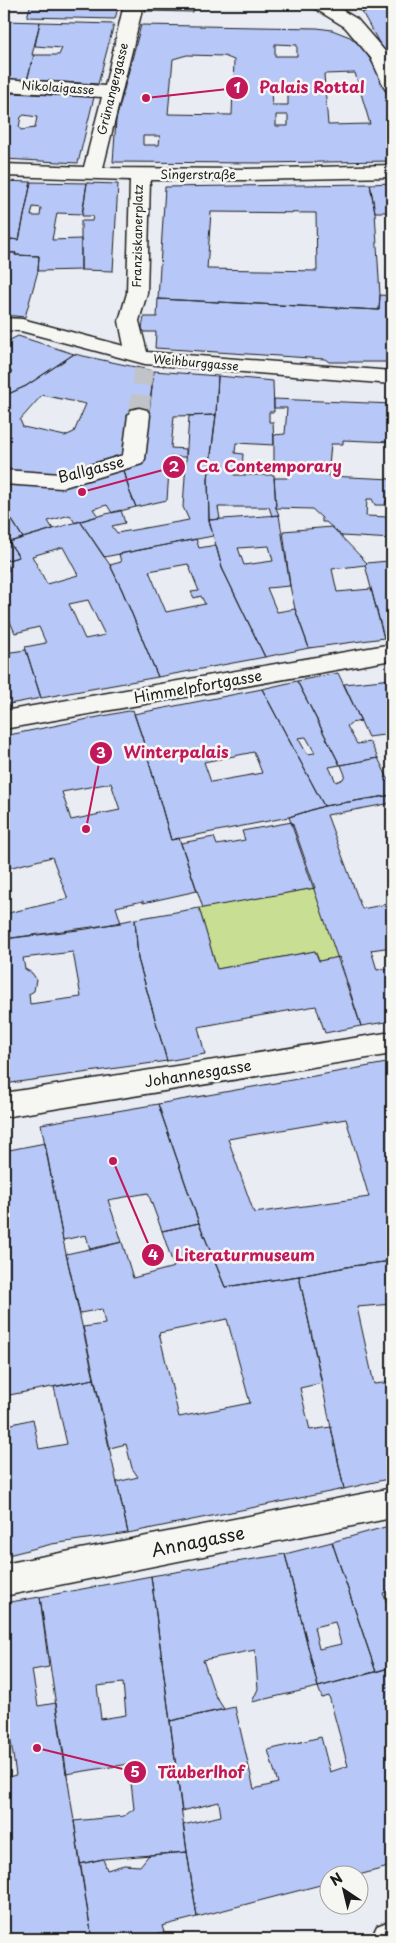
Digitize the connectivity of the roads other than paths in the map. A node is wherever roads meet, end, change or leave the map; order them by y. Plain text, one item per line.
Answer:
1 (133, 4) edge
2 (320, 4) edge
3 (4, 85) edge
4 (392, 85) edge
5 (112, 92) junction
6 (4, 170) edge
7 (392, 171) edge
8 (92, 174) junction
9 (140, 175) junction
10 (4, 324) edge
11 (142, 361) junction
12 (392, 378) edge
13 (138, 416) tunnel mouth
14 (4, 477) edge
15 (392, 652) edge
16 (4, 720) edge
17 (392, 1043) edge
18 (4, 1106) edge
19 (392, 1503) edge
20 (4, 1580) edge

1 - 5 street, Grünangergasse
2 - 4 street
3 - 5 street, Nikolaigasse
5 - 8 street, Grünangergasse
6 - 8 street, Singerstraße
7 - 9 street, Singerstraße
8 - 9 street, Singerstraße
9 - 11 street, Franziskanerplatz
10 - 11 street, Weihburggasse
11 - 12 street, Weihburggasse
13 - 14 street, Ballgasse
15 - 16 street, Himmelpfortgasse
17 - 18 street, Johannesgasse
19 - 20 street, Annagasse

